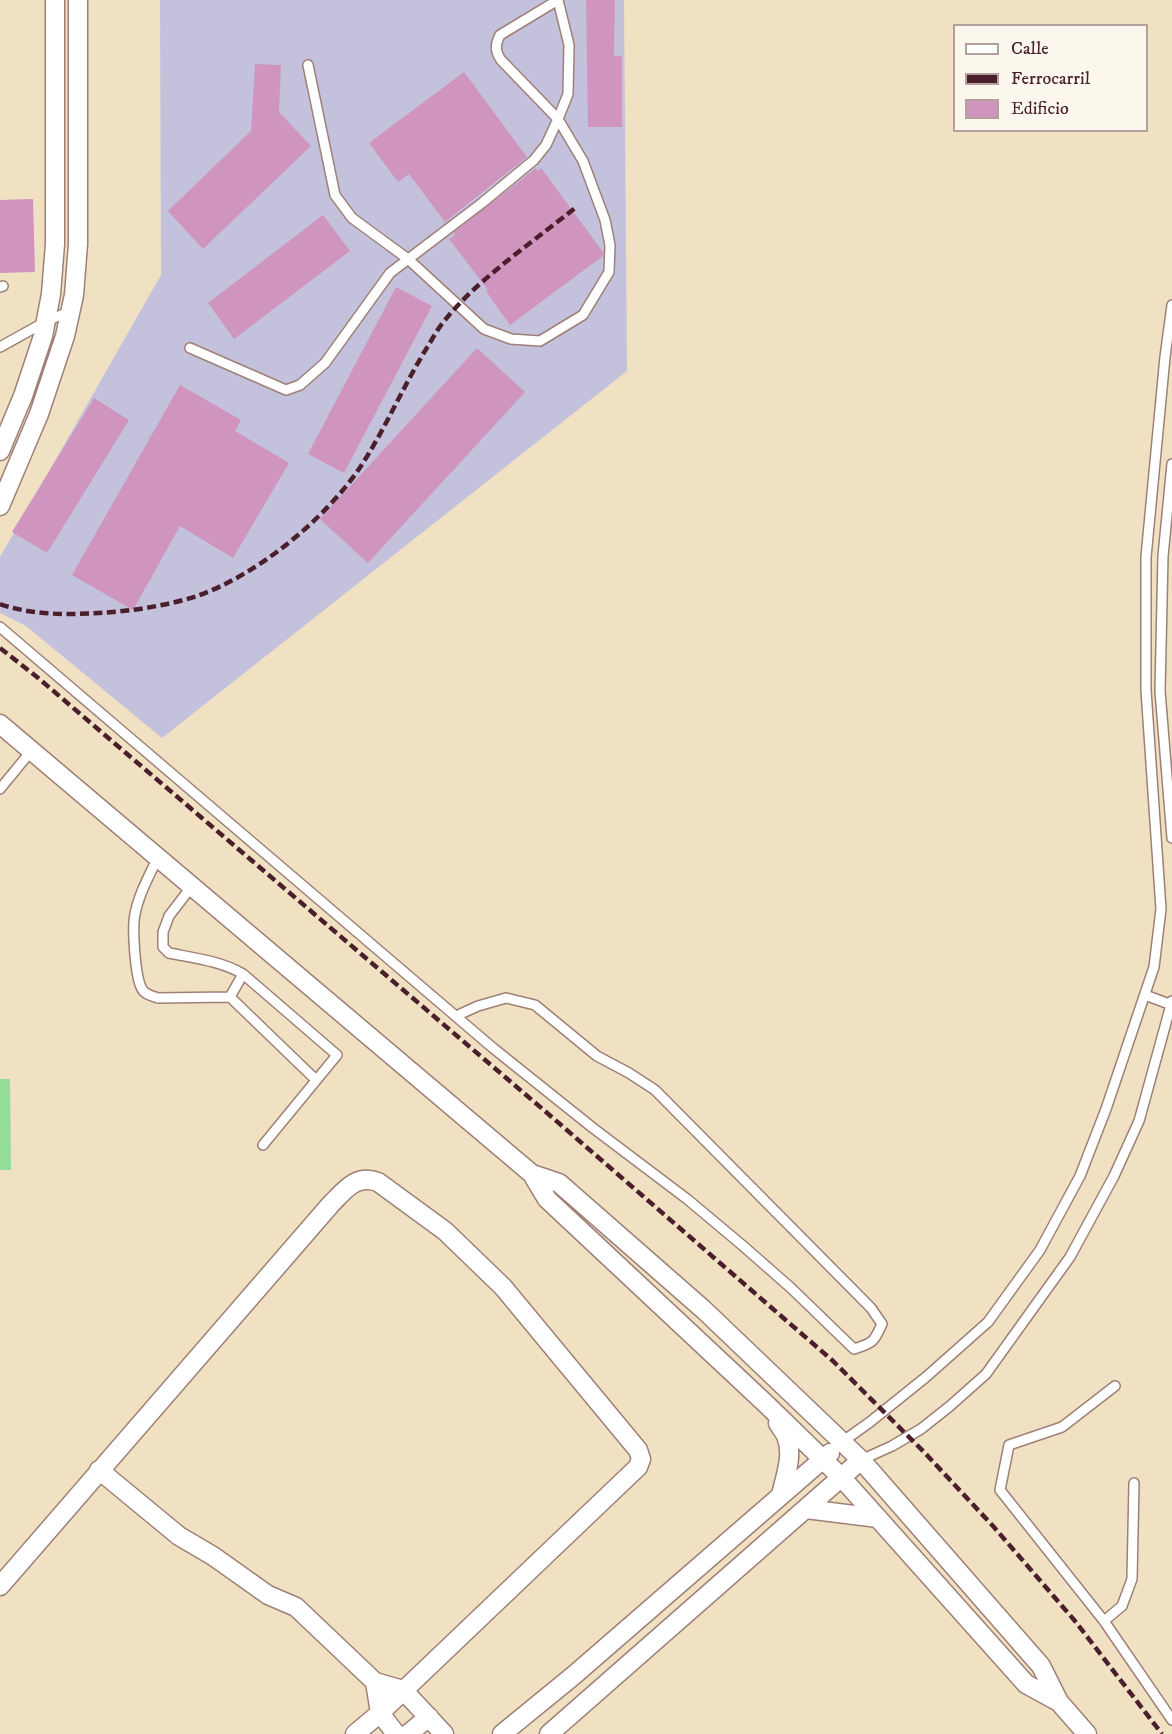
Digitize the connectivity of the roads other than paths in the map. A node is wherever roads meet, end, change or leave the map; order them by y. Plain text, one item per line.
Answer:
1 (55, 0) edge
2 (78, 0) edge
3 (558, 0) edge
4 (308, 65) dead end
5 (558, 119) junction
6 (408, 259) junction
7 (1172, 305) edge
8 (72, 310) junction
9 (45, 322) junction
10 (0, 347) edge
11 (190, 348) dead end
12 (1160, 408) junction
13 (1172, 410) edge
14 (0, 451) edge
15 (1172, 464) edge
16 (0, 506) edge
17 (0, 627) edge
18 (1, 727) edge
19 (32, 750) junction
20 (0, 788) edge
21 (1172, 838) edge
22 (158, 857) junction
23 (192, 886) junction
24 (243, 974) junction
25 (1145, 995) junction
26 (230, 997) junction
27 (1172, 1003) edge
28 (456, 1016) junction
29 (316, 1080) junction
30 (263, 1145) dead end
31 (532, 1174) junction
32 (1115, 1386) dead end
33 (766, 1404) junction
34 (842, 1442) junction
35 (822, 1460) junction
36 (861, 1460) junction
37 (99, 1470) junction
38 (842, 1478) junction
39 (1134, 1483) dead end
40 (781, 1495) junction
41 (806, 1509) junction
42 (878, 1518) junction
43 (0, 1586) edge
44 (1104, 1621) junction
45 (573, 1676) junction
46 (375, 1682) junction
47 (403, 1690) junction
48 (591, 1699) junction
49 (1059, 1702) junction
50 (380, 1713) junction
51 (429, 1717) junction
52 (1172, 1720) edge
53 (356, 1734) edge
54 (396, 1734) edge
55 (408, 1734) edge
56 (444, 1734) edge
57 (502, 1734) edge
58 (549, 1734) edge
59 (1087, 1734) edge

1 - 9 street
2 - 8 street
3 - 5 lane
3 - 5 lane
4 - 6 lane
5 - 6 lane
5 - 6 lane
6 - 11 lane
7 - 12 lane
8 - 9 lane
8 - 16 street
9 - 10 lane
9 - 14 street
12 - 13 lane
12 - 25 lane
15 - 21 lane
17 - 28 lane
18 - 19 street
19 - 20 lane
19 - 22 street
22 - 23 street
22 - 26 lane
23 - 24 lane
23 - 31 street
24 - 26 lane
24 - 29 lane
25 - 27 lane
25 - 34 lane
26 - 29 lane
27 - 36 lane
28 - 28 lane
29 - 30 lane
31 - 33 street
31 - 34 street
32 - 44 lane
33 - 35 street
33 - 40 street
34 - 35 street
34 - 36 street
35 - 38 street
35 - 40 street
36 - 38 street
36 - 49 street
37 - 43 street
37 - 46 street
37 - 47 street
38 - 41 street
38 - 42 street
39 - 44 lane
40 - 45 street
41 - 42 street
41 - 48 street
42 - 49 street
44 - 52 lane
45 - 48 street
45 - 57 street
46 - 47 street
46 - 50 street
47 - 50 street
47 - 51 street
48 - 58 street
49 - 59 street
50 - 53 street
50 - 54 street
51 - 55 street
51 - 56 street

